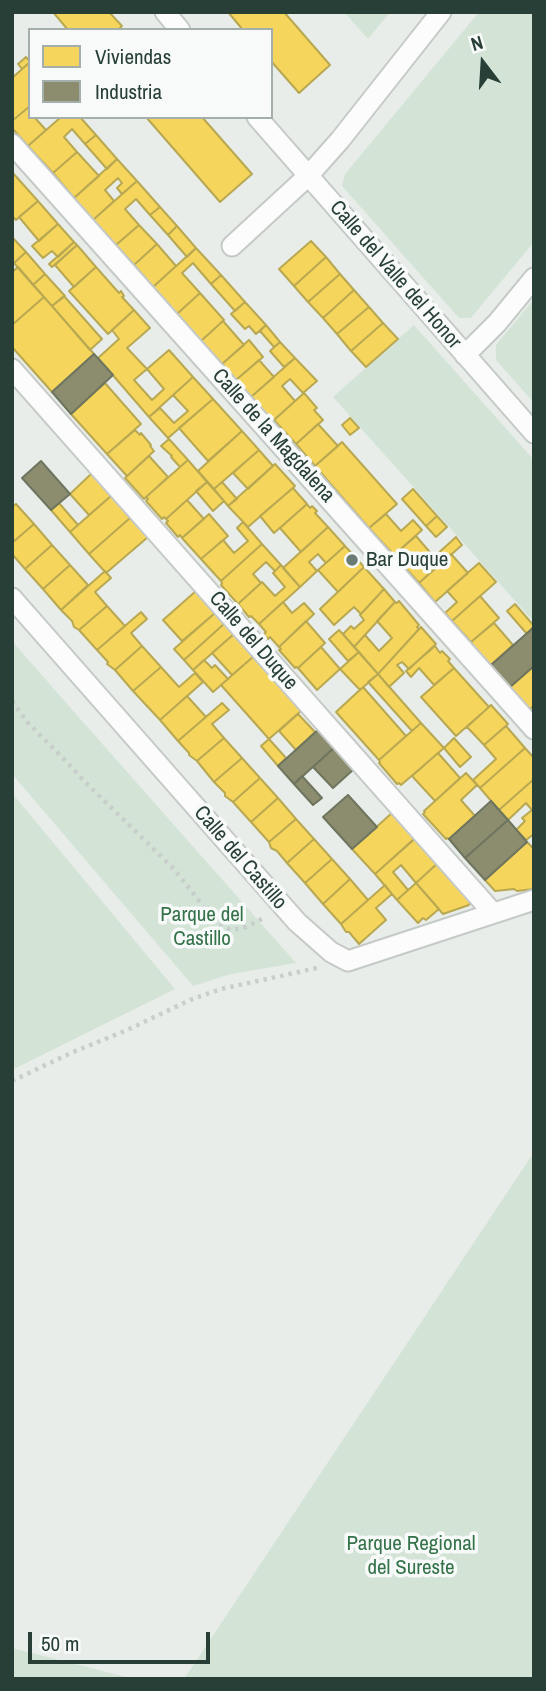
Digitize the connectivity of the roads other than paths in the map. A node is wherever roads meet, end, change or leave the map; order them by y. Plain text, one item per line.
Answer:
1 (165, 12) edge
2 (441, 12) edge
3 (178, 28) edge
4 (259, 119) edge
5 (12, 144) edge
6 (308, 176) junction
7 (232, 246) dead end
8 (534, 278) edge
9 (465, 355) junction
10 (12, 369) edge
11 (534, 433) edge
12 (12, 598) edge
13 (534, 729) edge
14 (534, 900) edge
15 (493, 913) junction

1 - 3 street
2 - 6 street
4 - 6 street, Calle del Valle del Honor
5 - 13 street, Calle de la Magdalena
6 - 7 street
6 - 9 street, Calle del Valle del Honor
8 - 9 street
9 - 11 street, Calle del Valle del Honor
10 - 15 street, Calle del Duque
12 - 15 street, Calle del Castillo
14 - 15 street

